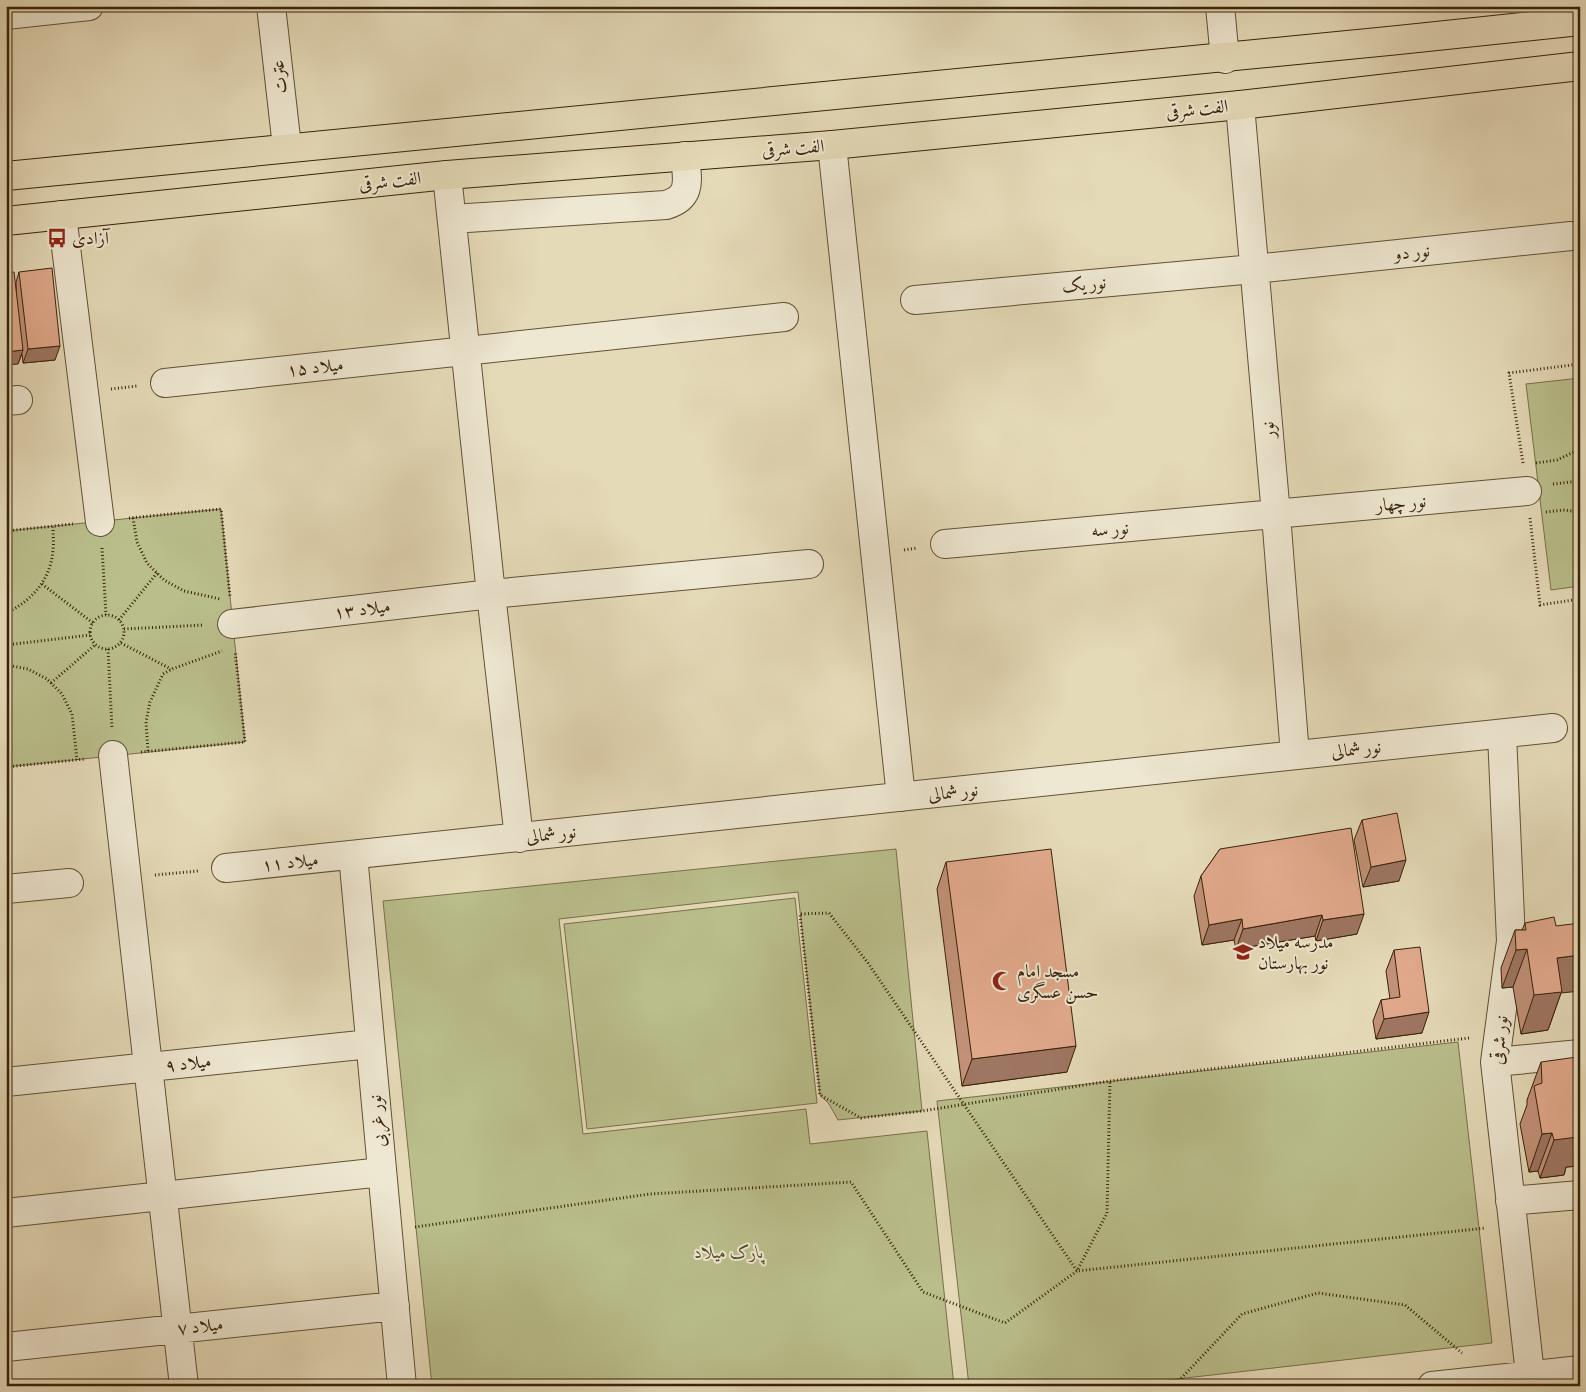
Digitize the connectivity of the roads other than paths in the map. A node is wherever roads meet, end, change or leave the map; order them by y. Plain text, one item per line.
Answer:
1 (89, 6) edge
2 (271, 6) edge
3 (1220, 6) edge
4 (6, 15) edge
5 (1580, 22) edge
6 (1225, 59) junction
7 (1580, 66) edge
8 (1240, 105) junction
9 (832, 144) junction
10 (287, 147) junction
11 (686, 156) junction
12 (447, 175) junction
13 (6, 176) edge
14 (62, 215) junction
15 (452, 219) junction
16 (6, 221) edge
17 (1571, 236) dead end
18 (1254, 269) junction
19 (915, 300) dead end
20 (784, 317) dead end
21 (466, 350) junction
22 (165, 383) dead end
23 (1538, 496) road end
24 (1276, 514) junction
25 (100, 522) road end
26 (945, 544) dead end
27 (809, 564) dead end
28 (491, 594) junction
29 (233, 624) road end
30 (1553, 728) dead end
31 (1502, 734) junction
32 (1295, 755) junction
33 (113, 756) road end
34 (901, 797) junction
35 (520, 838) junction
36 (353, 855) junction
37 (226, 868) dead end
38 (69, 883) dead end
39 (6, 889) edge
40 (370, 1044) junction
41 (1580, 1054) edge
42 (1494, 1062) junction
43 (148, 1067) junction
44 (6, 1082) edge
45 (382, 1172) junction
46 (1580, 1195) edge
47 (163, 1196) junction
48 (1510, 1201) junction
49 (6, 1213) edge
50 (395, 1306) junction
51 (178, 1329) junction
52 (6, 1347) edge
53 (1580, 1370) edge
54 (1530, 1374) junction
55 (184, 1386) edge
56 (402, 1386) edge
57 (1432, 1386) edge

1 - 4 street
2 - 10 street, عترت
3 - 6 street
5 - 6 main road
6 - 10 main road
7 - 8 main road, الفت شرقی
8 - 9 main road, الفت شرقی
8 - 18 street, نور
9 - 11 main road, الفت شرقی
9 - 34 street
10 - 13 main road
11 - 12 main road, الفت شرقی
11 - 15 street
12 - 14 main road, الفت شرقی
12 - 15 street
14 - 16 main road, الفت شرقی
14 - 25 street
15 - 21 street
17 - 18 street, نور دو
18 - 19 street, نور یک
18 - 24 street, نور
20 - 21 street, میلاد ۱۵
21 - 22 street, میلاد ۱۵
21 - 28 street
23 - 24 street, نور چهار
24 - 26 street, نور سه
24 - 32 street, نور
27 - 28 street, میلاد ۱۳
28 - 29 street, میلاد ۱۳
28 - 35 street
30 - 31 street, نور شمالی
31 - 32 street, نور شمالی
31 - 42 street, نور شرقی
32 - 34 street, نور شمالی
33 - 43 street
34 - 35 street, نور شمالی
35 - 36 street, نور شمالی
36 - 37 street, میلاد ۱۱
36 - 40 street, نور غربی
38 - 39 street
40 - 43 street, میلاد ۹
40 - 45 street, نور غربی
41 - 42 street
42 - 48 street, نور شرقی
43 - 44 street, میلاد ۹
43 - 47 street
45 - 47 street
45 - 50 street, نور غربی
46 - 48 street
47 - 49 street
47 - 51 street
48 - 54 street, نور شرقی
50 - 51 street, میلاد ۷
50 - 56 street, نور غربی
51 - 52 street, میلاد ۷
51 - 55 street
53 - 54 street
54 - 57 street

